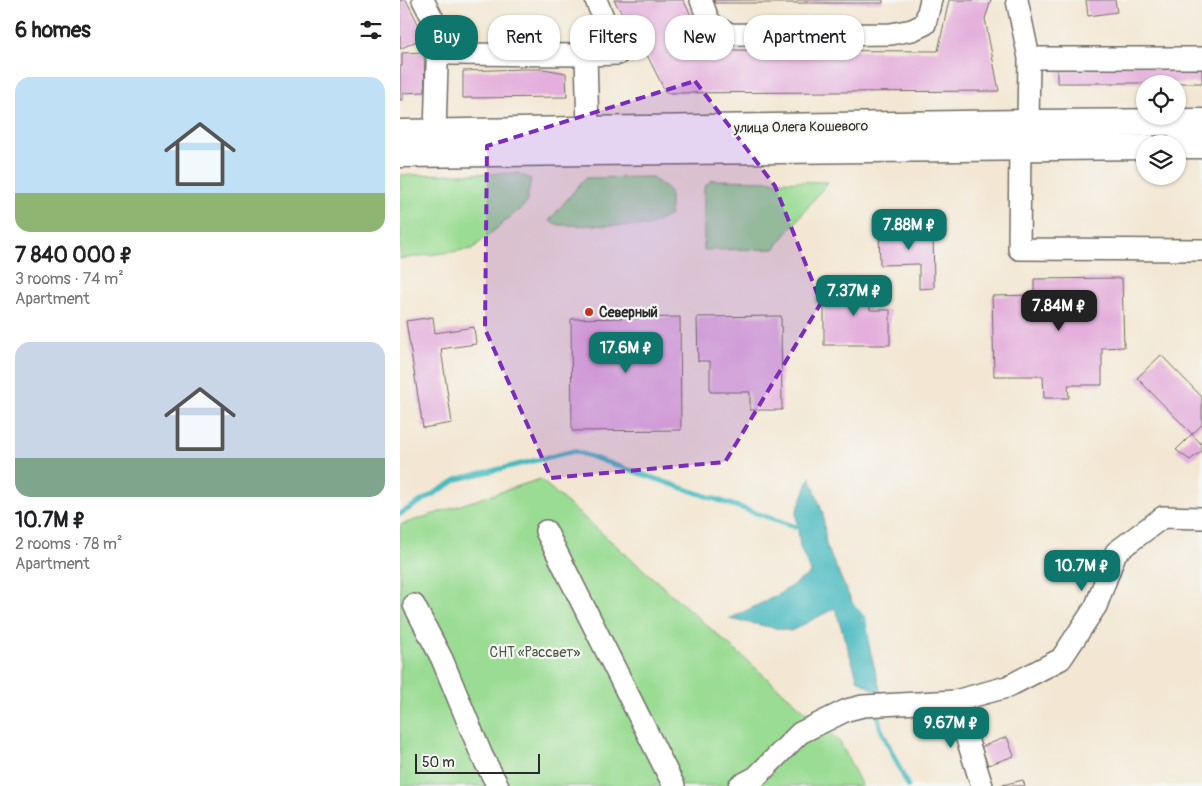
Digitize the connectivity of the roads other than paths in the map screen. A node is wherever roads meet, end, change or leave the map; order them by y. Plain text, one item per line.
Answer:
1 (423, 0) edge
2 (596, 0) edge
3 (701, 0) edge
4 (931, 0) edge
5 (1017, 0) edge
6 (431, 15) edge
7 (602, 15) edge
8 (478, 54) edge
9 (570, 55) edge
10 (1029, 58) junction
11 (1202, 58) edge
12 (437, 60) edge
13 (586, 60) edge
14 (1202, 122) edge
15 (400, 133) edge
16 (435, 133) junction
17 (1024, 135) junction
18 (588, 141) junction
19 (1136, 145) edge
20 (1186, 145) edge
21 (1202, 145) edge
22 (400, 154) edge
23 (1202, 250) edge
24 (1202, 518) edge
25 (546, 531) dead end
26 (414, 605) dead end
27 (955, 701) junction
28 (498, 786) edge
29 (674, 786) edge
30 (739, 786) edge
31 (982, 786) edge

1 - 6 street
2 - 7 street
3 - 4 street
5 - 10 street
8 - 9 street
10 - 11 street
10 - 17 street
12 - 16 street
13 - 18 street
14 - 17 main road, улица Олега Кошевого
15 - 16 main road, улица Олега Кошевого
16 - 18 main road, улица Олега Кошевого
17 - 18 main road, улица Олега Кошевого
17 - 19 main road, улица Олега Кошевого
17 - 23 street
18 - 22 main road, улица Олега Кошевого
20 - 21 main road
24 - 27 street
25 - 29 street
26 - 28 street
27 - 30 street
27 - 31 street

